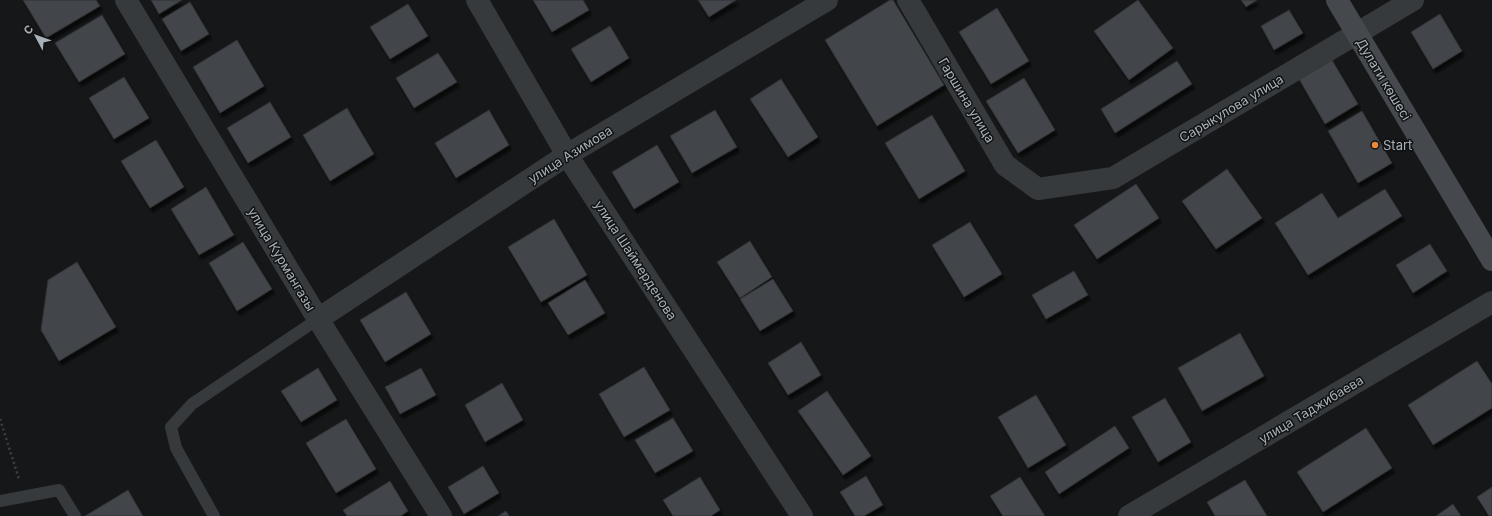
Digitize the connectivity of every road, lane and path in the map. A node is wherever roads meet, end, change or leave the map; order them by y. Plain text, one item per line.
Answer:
1 (126, 0) edge
2 (477, 0) edge
3 (827, 0) edge
4 (908, 0) edge
5 (1337, 0) edge
6 (1413, 0) edge
7 (1357, 33) junction
8 (567, 154) junction
9 (1038, 189) joint
10 (1492, 260) edge
11 (1492, 302) edge
12 (318, 319) junction
13 (0, 419) edge
14 (25, 496) junction
15 (0, 501) edge
16 (74, 516) edge
17 (214, 516) edge
18 (441, 516) edge
19 (802, 516) edge
20 (1129, 516) edge

1 - 12 street, улица Курмангазы
2 - 8 street, улица Шаймерденова
3 - 8 street, улица Азимова
4 - 9 street, Гаршина улица
5 - 7 main road, Дулати көшесі
6 - 7 street, Сарыкулова улица
7 - 9 street, Сарыкулова улица
7 - 10 main road, Дулати көшесі
8 - 12 street, улица Азимова
8 - 19 street, улица Шаймерденова
11 - 20 street, улица Таджибаева
12 - 17 lane
12 - 18 street, улица Курмангазы
13 - 14 path
14 - 15 lane
14 - 16 lane

